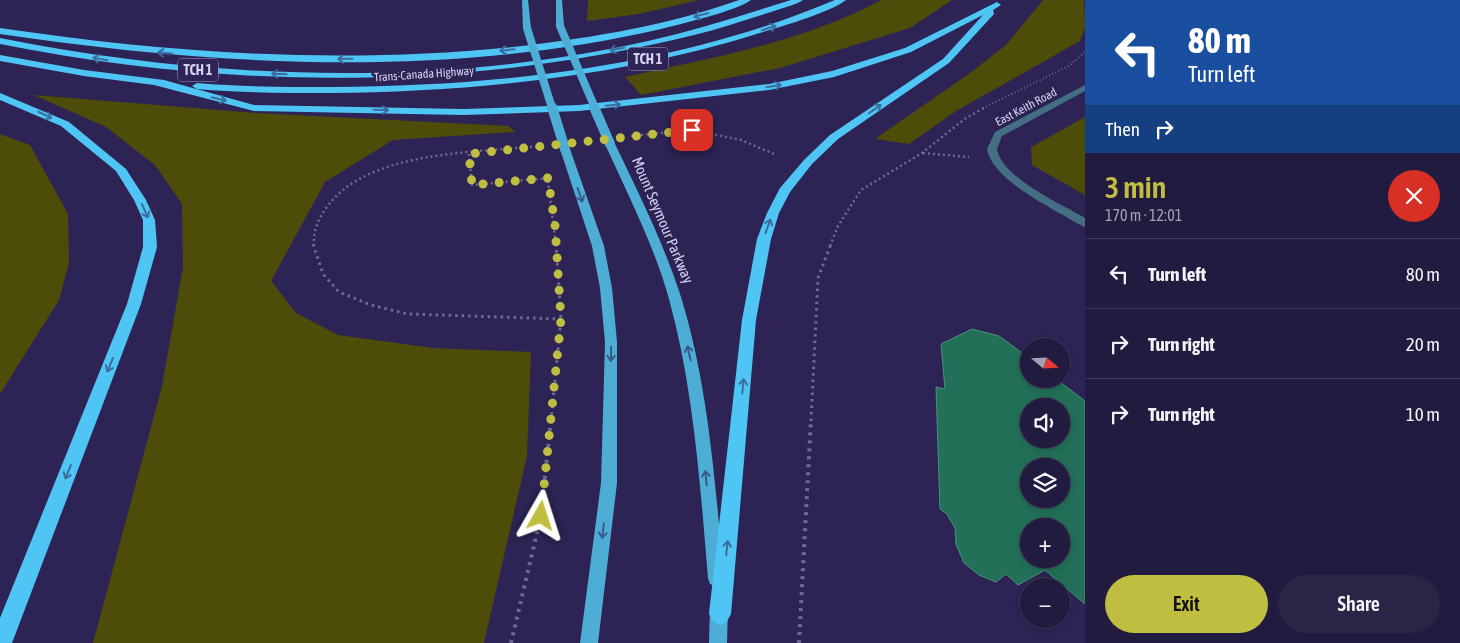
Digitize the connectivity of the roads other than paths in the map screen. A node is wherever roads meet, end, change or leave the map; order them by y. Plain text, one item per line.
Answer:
1 (525, 0) edge
2 (558, 0) edge
3 (747, 0) edge
4 (799, 0) edge
5 (842, 0) edge
6 (1000, 3) edge
7 (0, 31) edge
8 (0, 41) edge
9 (0, 58) edge
10 (155, 82) junction
11 (1085, 88) edge
12 (0, 96) edge
13 (1085, 223) edge
14 (720, 614) junction
15 (1, 643) edge
16 (589, 643) edge
17 (718, 643) edge

1 -> 16 main road, bridge
14 -> 2 main road, Mount Seymour Parkway, bridge
3 -> 7 highway
4 -> 8 highway, Trans-Canada Highway / TCH 1
10 -> 5 highway, Trans-Canada Highway / TCH 1
10 -> 6 highway
14 -> 6 highway
9 - 10 highway, Trans-Canada Highway / TCH 1
11 - 13 street, East Keith Road
12 -> 15 highway
14 - 17 main road, Mount Seymour Parkway

